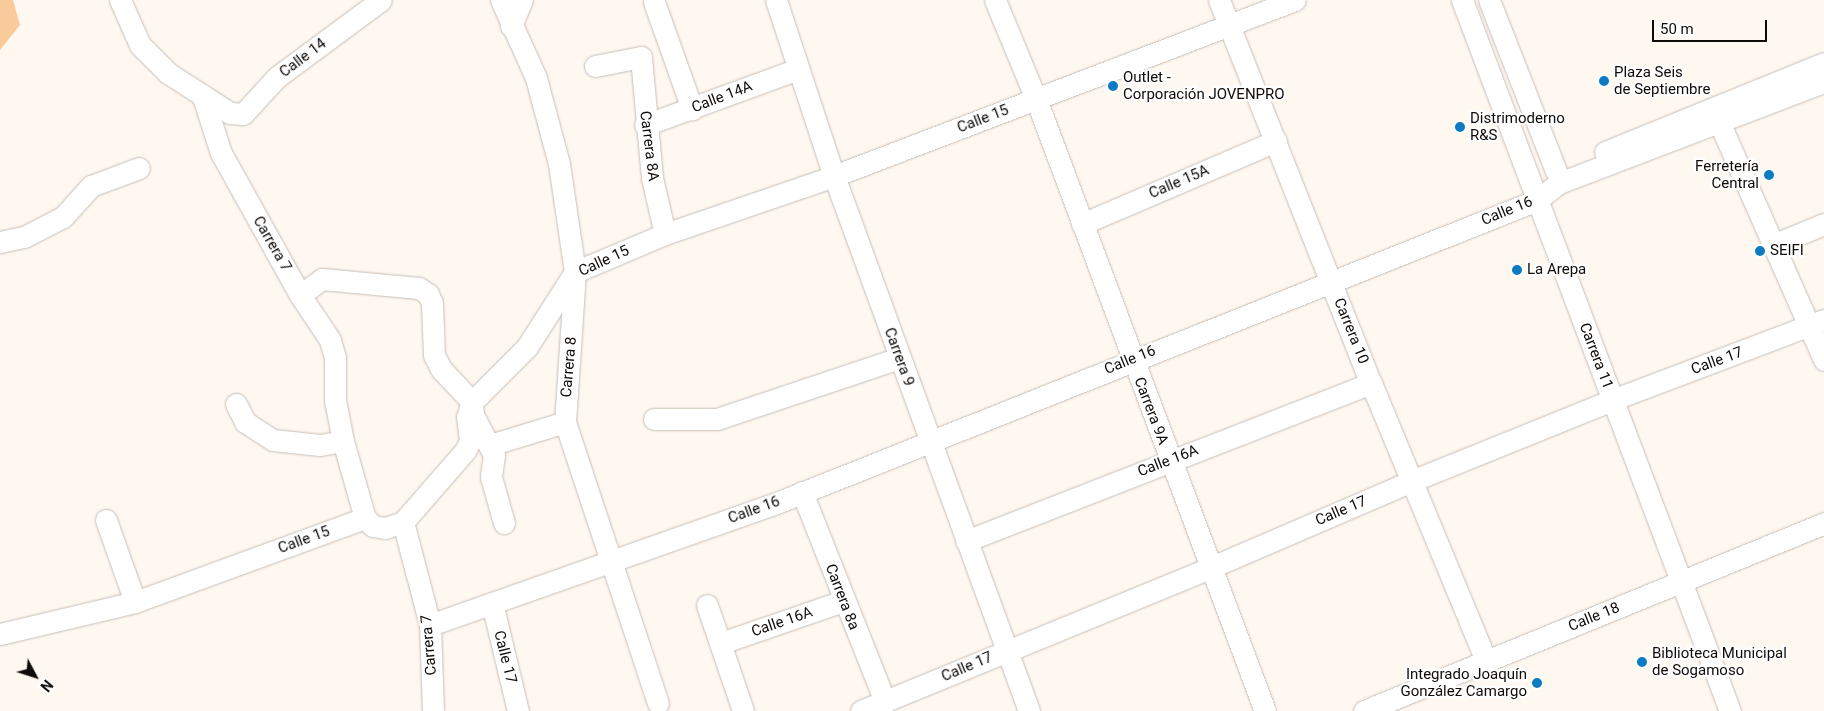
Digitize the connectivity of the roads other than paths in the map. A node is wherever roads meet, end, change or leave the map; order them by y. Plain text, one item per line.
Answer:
1 (120, 0) edge
2 (381, 0) edge
3 (501, 0) edge
4 (522, 0) edge
5 (776, 0) edge
6 (995, 0) edge
7 (1219, 0) edge
8 (1295, 0) edge
9 (1462, 0) edge
10 (1489, 0) edge
11 (654, 2) dead end
12 (1230, 25) junction
13 (511, 26) junction
14 (1824, 63) edge
15 (595, 66) dead end
16 (798, 69) junction
17 (1824, 82) edge
18 (203, 97) junction
19 (1036, 99) junction
20 (692, 109) junction
21 (1718, 115) junction
22 (645, 125) junction
23 (1276, 141) junction
24 (139, 168) dead end
25 (1556, 171) junction
26 (834, 176) junction
27 (1534, 191) junction
28 (1082, 224) junction
29 (1824, 224) edge
30 (665, 234) junction
31 (0, 242) edge
32 (1773, 245) junction
33 (575, 272) junction
34 (1330, 280) junction
35 (300, 295) junction
36 (1817, 324) edge
37 (899, 358) junction
38 (1131, 360) junction
39 (1824, 360) edge
40 (1371, 383) junction
41 (1612, 400) junction
42 (472, 402) junction
43 (236, 404) dead end
44 (654, 419) dead end
45 (565, 422) junction
46 (343, 441) junction
47 (929, 441) junction
48 (490, 445) junction
49 (1171, 460) junction
50 (1414, 480) junction
51 (802, 492) junction
52 (365, 518) junction
53 (106, 520) dead end
54 (403, 522) junction
55 (1824, 523) edge
56 (504, 524) dead end
57 (966, 542) junction
58 (611, 560) junction
59 (1212, 567) junction
60 (1681, 582) junction
61 (843, 601) junction
62 (135, 602) junction
63 (492, 602) junction
64 (707, 605) dead end
65 (430, 625) junction
66 (0, 634) edge
67 (721, 643) junction
68 (1005, 651) junction
69 (1486, 661) junction
70 (885, 702) junction
71 (658, 703) dead end
72 (433, 711) edge
73 (518, 711) edge
74 (743, 711) edge
75 (861, 711) edge
76 (1029, 711) edge
77 (1265, 711) edge
78 (1364, 711) edge
79 (1730, 711) edge

1 - 18 street
2 - 18 street, Calle 14
3 - 13 street, Carrera 8
4 - 13 street
5 - 16 street, Carrera 9
6 - 19 street, Carrera 9A
7 - 12 street, Carrera 10
8 - 12 street, Calle 15
9 - 27 street, Carrera 11
10 - 25 street
11 - 20 street
12 - 19 street, Calle 15
12 - 23 street, Carrera 10
13 - 33 street, Carrera 8
14 - 21 street, Calle 16
15 - 22 street, Carrera 8A
16 - 20 street, Calle 14A
16 - 26 street, Carrera 9
17 - 21 street, Calle 16
18 - 35 street, Carrera 7
19 - 26 street, Calle 15
19 - 28 street, Carrera 9A
20 - 22 street, Calle 14A
21 - 25 street, Calle 16
21 - 27 street, Calle 16
21 - 32 street
22 - 30 street, Carrera 8A
23 - 28 street, Calle 15A
23 - 34 street, Carrera 10
24 - 31 street
25 - 27 street, Calle 16
26 - 30 street, Calle 15
26 - 37 street, Carrera 9
27 - 34 street, Calle 16
27 - 41 street, Carrera 11
28 - 38 street, Carrera 9A
29 - 32 street
30 - 33 street, Calle 15
32 - 36 street
33 - 42 street, Calle 15
33 - 45 street, Carrera 8
34 - 38 street, Calle 16
34 - 40 street, Carrera 10
35 - 42 street
35 - 46 street, Carrera 7
36 - 39 street
36 - 41 street, Calle 17
37 - 44 street
37 - 47 street, Carrera 9
38 - 47 street, Calle 16
38 - 49 street, Carrera 9A
40 - 49 street, Calle 16A
40 - 50 street, Carrera 10
41 - 50 street, Calle 17
41 - 60 street, Carrera 11
42 - 48 street
42 - 54 street
43 - 46 street
45 - 48 street
45 - 58 street, Carrera 8
46 - 52 street, Carrera 7
47 - 51 street, Calle 16
47 - 57 street, Carrera 9
48 - 56 street
49 - 57 street, Calle 16A
49 - 59 street, Carrera 9A
50 - 59 street, Calle 17
50 - 69 street, Carrera 10
51 - 58 street, Calle 16
51 - 61 street, Carrera 8a
52 - 54 street
52 - 62 street, Calle 15
53 - 62 street
54 - 65 street, Carrera 7
55 - 60 street, Calle 18
57 - 68 street, Carrera 9
58 - 63 street, Calle 16
58 - 71 street, Carrera 8
59 - 68 street, Calle 17
59 - 77 street, Carrera 9A
60 - 69 street, Calle 18
60 - 79 street, Carrera 11
61 - 67 street, Calle 16A
61 - 70 street, Carrera 8a
62 - 66 street, Calle 15
63 - 65 street, Calle 16
63 - 73 street, Calle 17
64 - 67 street
65 - 72 street, Carrera 7
67 - 74 street
68 - 70 street, Calle 17
68 - 76 street, Carrera 9
69 - 78 street, Calle 18
70 - 75 street, Calle 17

